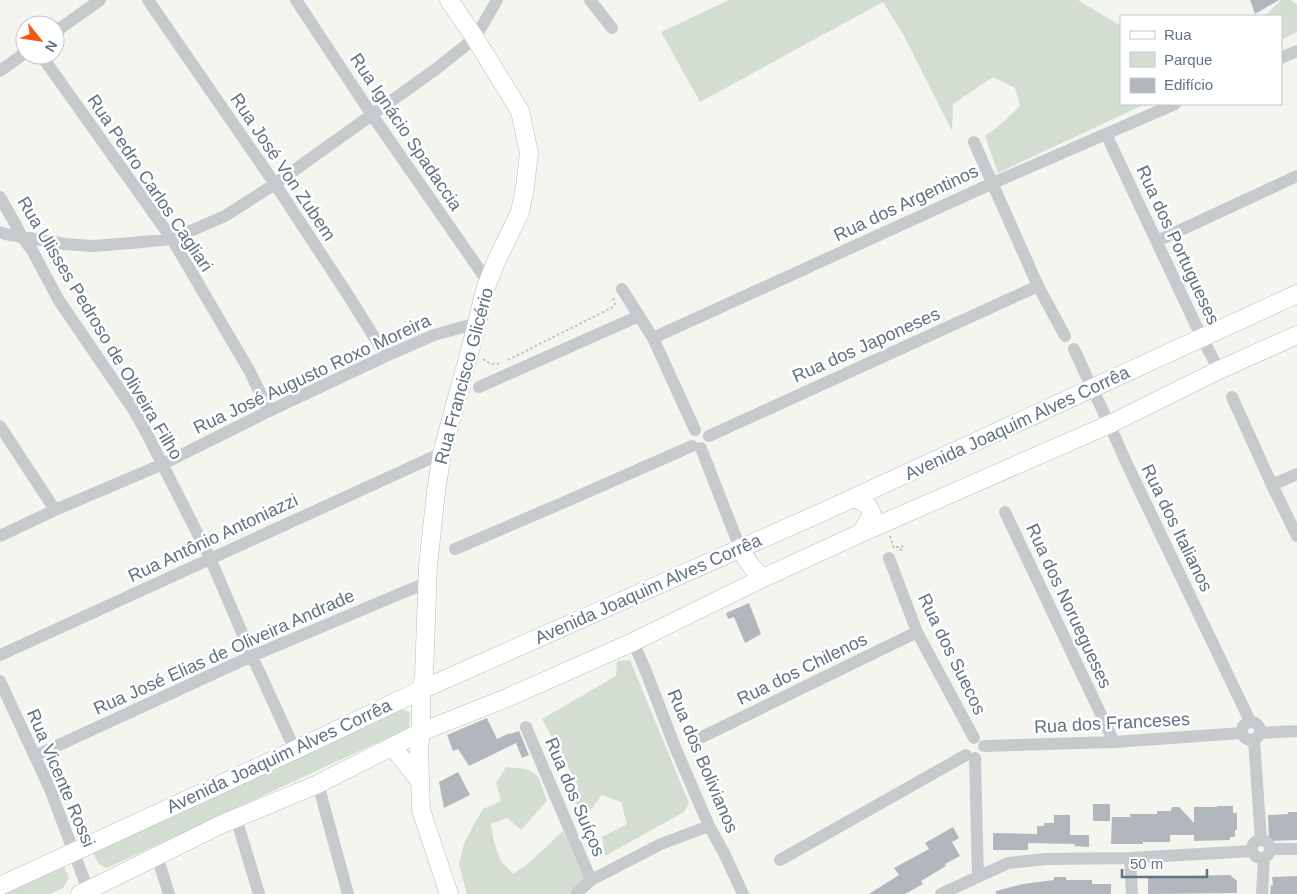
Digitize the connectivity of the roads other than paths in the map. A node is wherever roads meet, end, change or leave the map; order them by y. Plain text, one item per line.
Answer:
1 (100, 0) edge
2 (148, 0) edge
3 (296, 0) edge
4 (449, 0) edge
5 (497, 0) edge
6 (590, 0) edge
7 (65, 25) edge
8 (612, 28) dead end
9 (475, 38) junction
10 (1297, 50) edge
11 (1282, 58) edge
12 (15, 60) edge
13 (48, 65) edge
14 (0, 71) edge
15 (1173, 105) edge
16 (372, 115) junction
17 (1106, 134) junction
18 (974, 142) dead end
19 (1297, 176) edge
20 (993, 183) junction
21 (275, 184) junction
22 (1, 205) edge
23 (0, 232) edge
24 (21, 236) junction
25 (172, 239) junction
26 (1157, 241) junction
27 (488, 282) junction
28 (1038, 286) junction
29 (622, 290) road end
30 (1297, 294) edge
31 (639, 316) junction
32 (475, 331) junction
33 (1297, 335) edge
34 (1065, 336) dead end
35 (653, 338) junction
36 (1202, 338) junction
37 (1074, 349) dead end
38 (386, 356) junction
39 (1219, 370) junction
40 (479, 387) dead end
41 (1092, 389) junction
42 (1232, 397) dead end
43 (269, 411) junction
44 (1110, 424) junction
45 (0, 426) edge
46 (695, 430) junction
47 (709, 436) junction
48 (697, 447) junction
49 (442, 453) junction
50 (163, 464) junction
51 (1297, 474) edge
52 (1272, 486) junction
53 (853, 498) junction
54 (55, 510) junction
55 (1005, 512) dead end
56 (861, 532) junction
57 (0, 536) edge
58 (1297, 536) edge
59 (455, 548) dead end
60 (740, 548) junction
61 (210, 558) junction
62 (889, 558) road end
63 (763, 578) junction
64 (428, 582) junction
65 (918, 632) junction
66 (633, 642) junction
67 (0, 655) edge
68 (252, 656) junction
69 (0, 681) edge
70 (421, 690) junction
71 (1250, 721) junction
72 (526, 727) dead end
73 (1297, 731) edge
74 (421, 732) junction
75 (1242, 733) junction
76 (1257, 736) junction
77 (702, 737) dead end
78 (979, 742) junction
79 (1114, 742) junction
80 (393, 747) junction
81 (295, 750) junction
82 (35, 756) junction
83 (970, 756) junction
84 (420, 780) junction
85 (318, 784) junction
86 (236, 818) junction
87 (709, 826) junction
88 (1261, 839) junction
89 (1297, 849) edge
90 (1252, 851) junction
91 (73, 852) junction
92 (1267, 854) junction
93 (157, 856) junction
94 (1130, 858) junction
95 (780, 860) dead end
96 (978, 877) junction
97 (591, 880) junction
98 (0, 886) edge
99 (84, 892) edge
100 (169, 894) edge
101 (259, 894) edge
102 (348, 894) edge
103 (449, 894) edge
104 (576, 894) edge
105 (743, 894) edge
106 (941, 894) edge
107 (1132, 894) edge
108 (1262, 894) edge

1 - 7 street
2 - 21 street, Rua José Von Zubem
3 - 16 street, Rua Ignácio Spadaccia
4 - 9 main road, Rua Francisco Glicério
5 - 9 street
6 - 8 street
9 - 16 street
9 - 27 main road, Rua Francisco Glicério
10 - 11 street
12 - 14 street
13 - 25 street, Rua Pedro Carlos Cagliari
15 - 17 street, Rua dos Argentinos
16 - 21 street
16 - 27 street, Rua Ignácio Spadaccia
17 - 20 street, Rua dos Argentinos
17 - 26 street, Rua dos Portugueses
18 - 20 street
19 - 26 street
20 - 28 street
20 - 35 street, Rua dos Argentinos
21 - 25 street
21 - 38 street, Rua José Von Zubem
22 - 24 street, Rua Ulisses Pedroso de Oliveira Filho
23 - 24 street
24 - 25 street
24 - 50 street, Rua Ulisses Pedroso de Oliveira Filho
25 - 43 street, Rua Pedro Carlos Cagliari
26 - 36 street, Rua dos Portugueses
27 - 32 main road, Rua Francisco Glicério
28 - 34 street
28 - 47 street, Rua dos Japoneses
29 - 31 street
30 - 36 main road, Avenida Joaquim Alves Corrêa
31 - 35 street
31 - 40 street
32 - 38 street, Rua José Augusto Roxo Moreira
32 - 49 main road, Rua Francisco Glicério
33 - 39 main road, Avenida Joaquim Alves Corrêa
35 - 46 street
36 - 39 street, Rua dos Portugueses
36 - 41 main road, Avenida Joaquim Alves Corrêa
37 - 41 street, Rua dos Italianos
38 - 43 street, Rua José Augusto Roxo Moreira
39 - 44 main road, Avenida Joaquim Alves Corrêa
41 - 44 street, Rua dos Italianos
41 - 53 main road, Avenida Joaquim Alves Corrêa
42 - 52 street
43 - 50 street, Rua José Augusto Roxo Moreira
44 - 56 main road, Avenida Joaquim Alves Corrêa
44 - 71 street, Rua dos Italianos
45 - 54 street
46 - 47 street
46 - 48 street
47 - 48 street
48 - 59 street
48 - 60 street
49 - 61 street, Rua Antônio Antoniazzi
49 - 64 main road, Rua Francisco Glicério
50 - 54 street, Rua José Augusto Roxo Moreira
50 - 61 street, Rua Ulisses Pedroso de Oliveira Filho
51 - 52 street
52 - 58 street
53 - 56 main road
53 - 60 main road, Avenida Joaquim Alves Corrêa
54 - 57 street, Rua José Augusto Roxo Moreira
55 - 79 street, Rua dos Noruegueses
56 - 63 main road, Avenida Joaquim Alves Corrêa
60 - 63 main road
60 - 70 main road, Avenida Joaquim Alves Corrêa
61 - 67 street, Rua Antônio Antoniazzi
61 - 68 street, Rua Ulisses Pedroso de Oliveira Filho
62 - 65 street, Rua dos Suecos
63 - 66 main road, Avenida Joaquim Alves Corrêa
64 - 68 street, Rua José Elias de Oliveira Andrade
64 - 70 main road, Rua Francisco Glicério
65 - 77 street, Rua dos Chilenos
65 - 78 street, Rua dos Suecos
66 - 74 main road, Avenida Joaquim Alves Corrêa
66 - 87 street, Rua dos Bolivianos
68 - 81 street, Rua Ulisses Pedroso de Oliveira Filho
68 - 82 street, Rua José Elias de Oliveira Andrade
69 - 82 street, Rua Vicente Rossi
70 - 74 main road, Rua Francisco Glicério
70 - 81 main road, Avenida Joaquim Alves Corrêa
71 - 75 street
71 - 76 street
72 - 97 street, Rua dos Suíços
73 - 76 street
74 - 80 main road, Avenida Joaquim Alves Corrêa
74 - 84 main road, Rua Francisco Glicério
75 - 76 street
75 - 79 street, Rua dos Franceses
76 - 88 street
78 - 79 street, Rua dos Franceses
78 - 83 street
78 - 83 street
80 - 84 main road
80 - 85 main road, Avenida Joaquim Alves Corrêa
81 - 91 main road, Avenida Joaquim Alves Corrêa
82 - 91 street, Rua Vicente Rossi
83 - 95 street
83 - 96 street
84 - 103 main road, Rua Francisco Glicério
85 - 86 main road, Avenida Joaquim Alves Corrêa
85 - 102 street
86 - 93 main road, Avenida Joaquim Alves Corrêa
86 - 101 street
87 - 97 street
87 - 105 street, Rua dos Bolivianos
88 - 90 street
88 - 92 street
89 - 92 street
90 - 92 street
90 - 94 street
91 - 98 main road, Avenida Joaquim Alves Corrêa
91 - 99 street, Rua Vicente Rossi
92 - 108 street
93 - 99 main road, Avenida Joaquim Alves Corrêa
93 - 100 street
94 - 96 street
94 - 107 street
96 - 106 street
97 - 104 street

